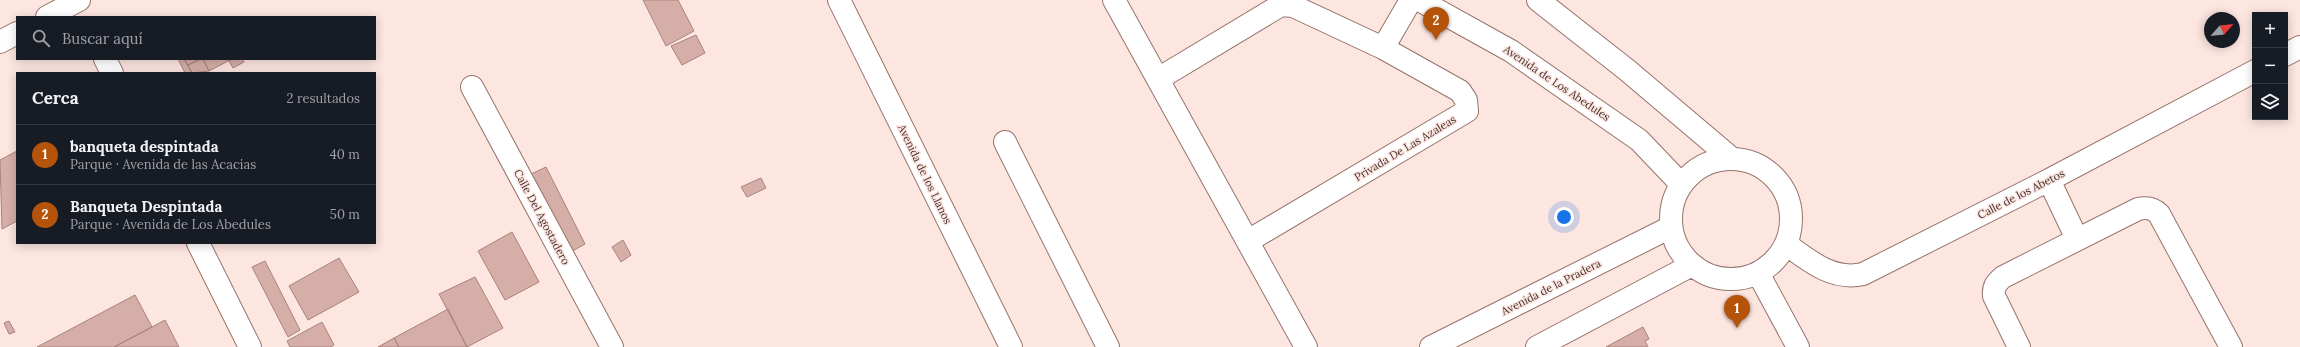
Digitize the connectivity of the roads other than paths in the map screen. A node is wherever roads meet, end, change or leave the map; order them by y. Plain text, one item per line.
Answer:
1 (839, 0) edge
2 (1114, 0) edge
3 (1411, 0) edge
4 (1419, 0) edge
5 (1538, 0) edge
6 (78, 5) edge
7 (50, 16) edge
8 (16, 34) edge
9 (0, 42) edge
10 (2300, 47) edge
11 (1383, 48) junction
12 (2288, 53) edge
13 (105, 60) edge
14 (111, 72) edge
15 (2252, 73) edge
16 (1158, 79) junction
17 (472, 87) dead end
18 (1005, 142) dead end
19 (1731, 158) junction
20 (2049, 180) junction
21 (1681, 184) junction
22 (1671, 227) junction
23 (2077, 239) junction
24 (1248, 241) junction
25 (198, 244) edge
26 (1786, 244) junction
27 (1692, 265) junction
28 (1758, 273) junction
29 (250, 347) edge
30 (612, 347) edge
31 (1011, 347) edge
32 (1108, 347) edge
33 (1306, 347) edge
34 (1431, 347) edge
35 (1537, 347) edge
36 (1798, 347) edge
37 (2019, 347) edge
38 (2231, 347) edge

1 - 31 street, Avenida de los Llanos
2 - 16 street
3 - 11 street
4 - 21 street, Avenida de Los Abedules
5 - 19 street
6 - 7 street
8 - 9 street
10 - 12 street
11 - 16 street, Privada De Las Azaleas
11 - 24 street, Privada De Las Azaleas
13 - 14 street
15 - 20 street, Calle de los Abetos
16 - 24 street
17 - 30 street, Calle Del Agostadero
18 - 32 street
19 - 21 street
19 - 26 street
20 - 23 street
20 - 26 street, Calle de los Abetos
21 - 22 street
22 - 27 street
22 - 34 street, Avenida de la Pradera
23 - 37 street
23 - 38 street
24 - 33 street
25 - 29 street
26 - 28 street
27 - 28 street
27 - 35 street
28 - 36 street

